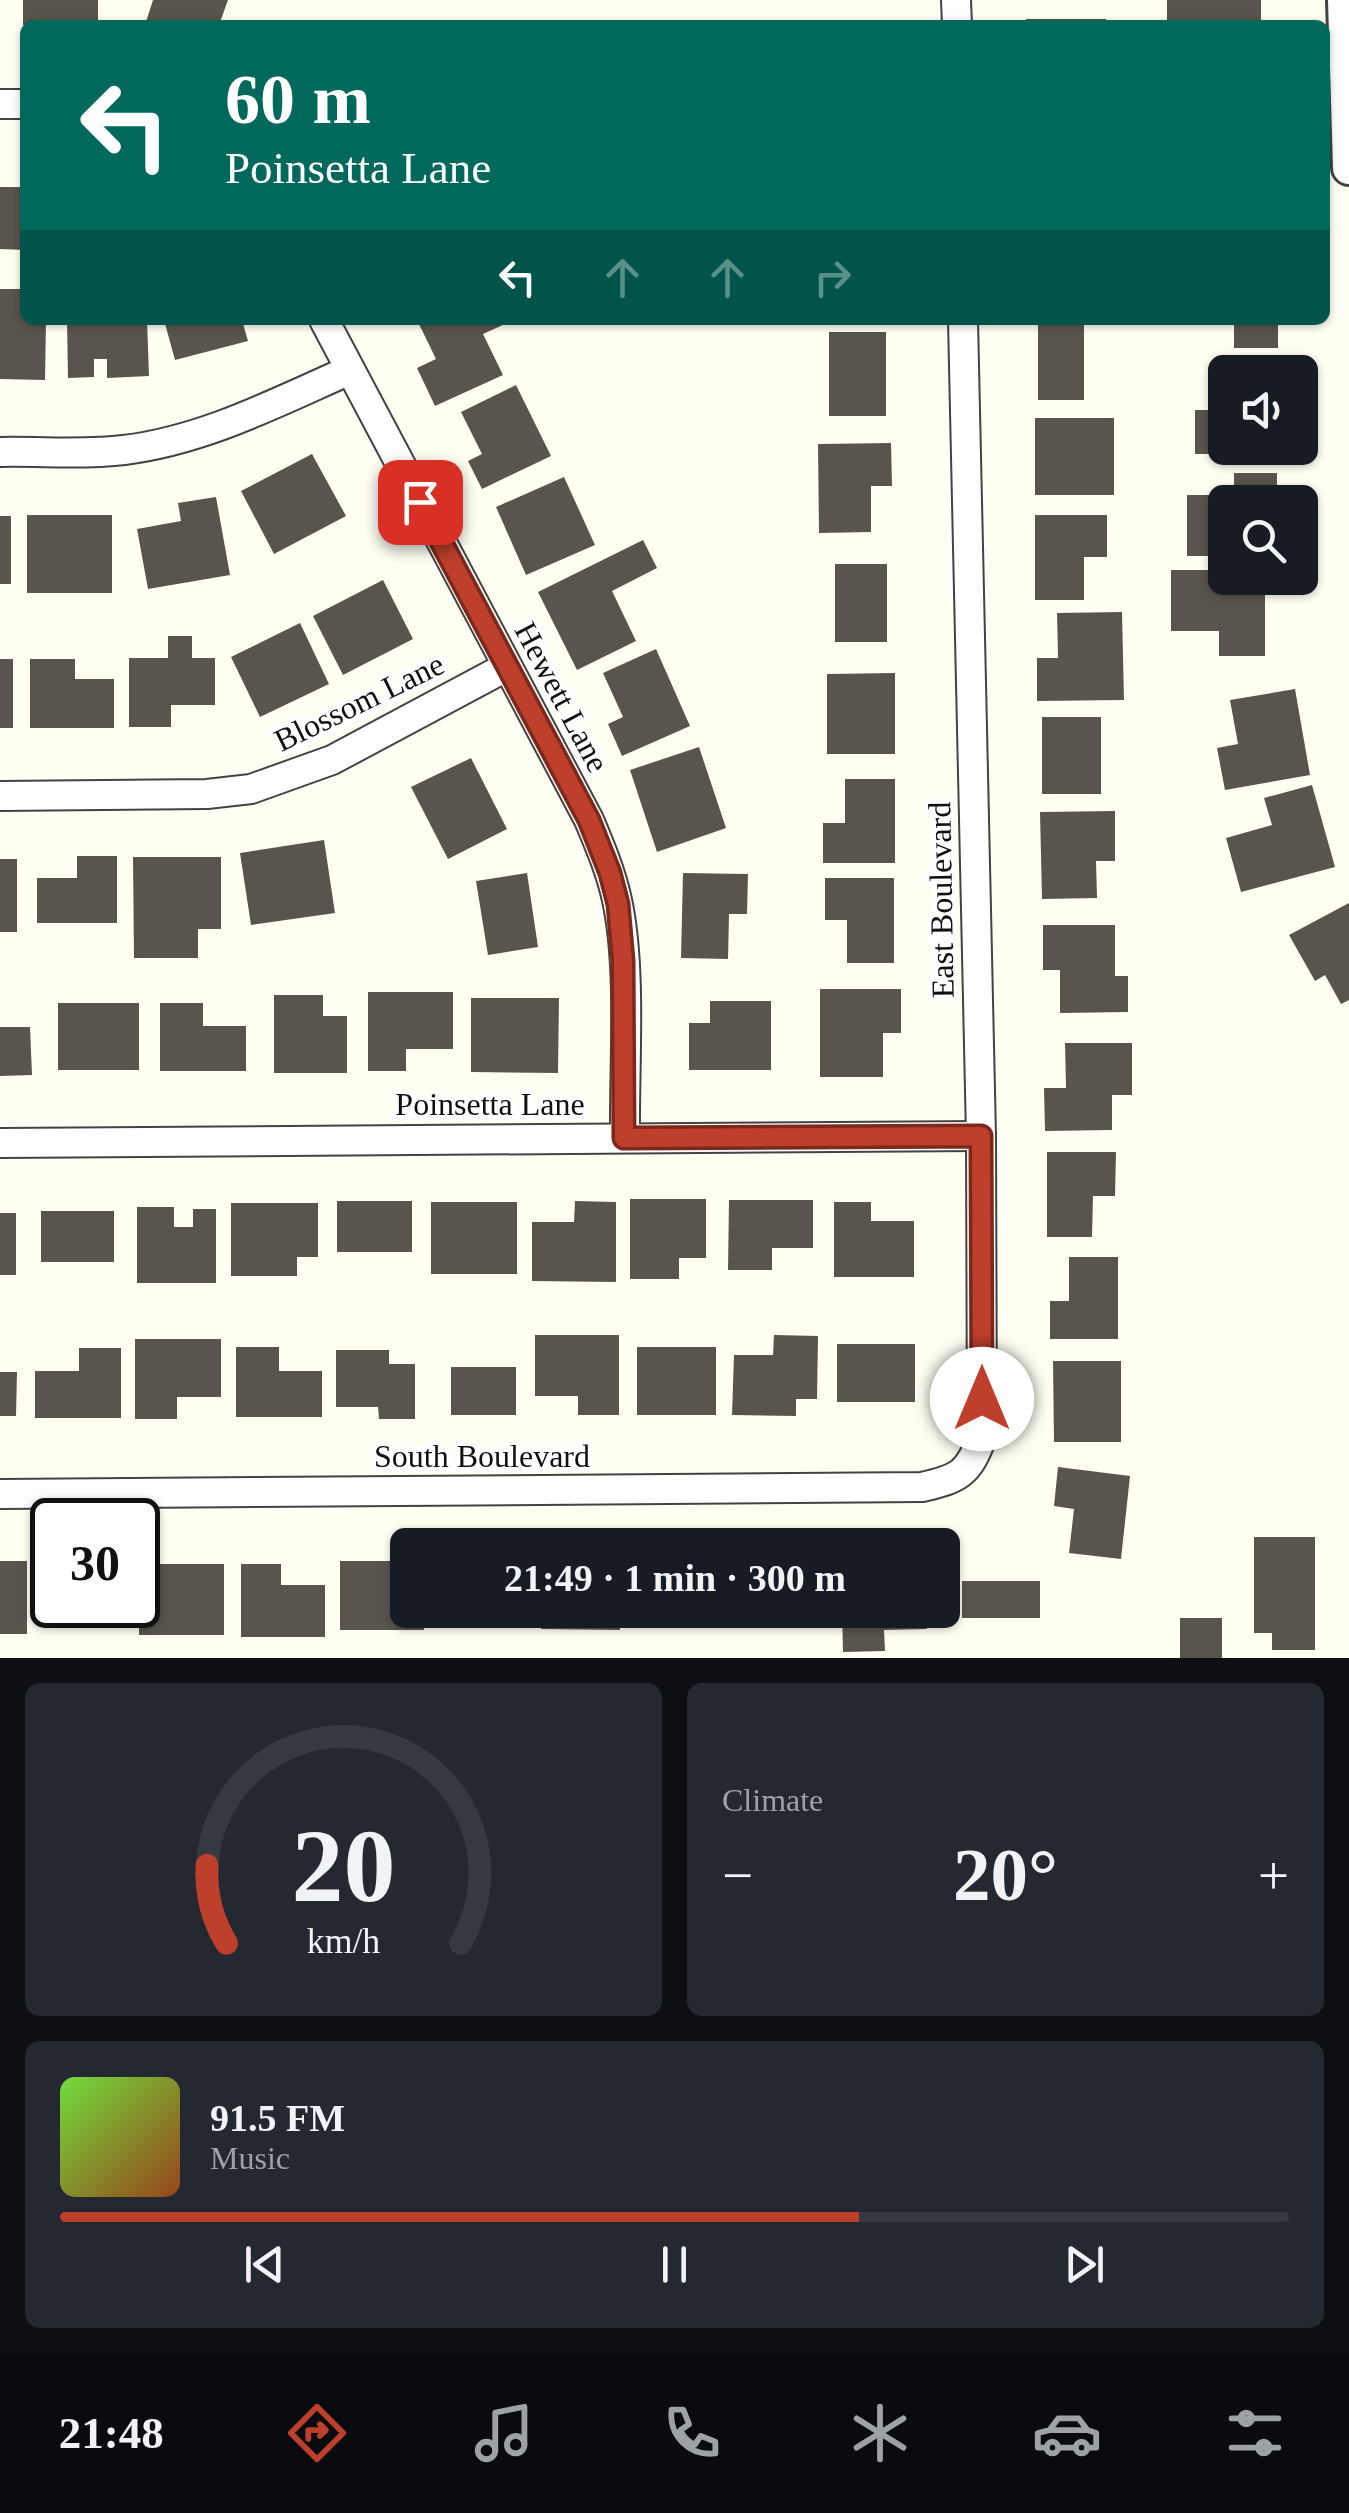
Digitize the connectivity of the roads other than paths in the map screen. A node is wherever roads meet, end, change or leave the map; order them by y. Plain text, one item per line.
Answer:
1 (1344, 0) edge
2 (1349, 168) edge
3 (327, 325) edge
4 (963, 325) edge
5 (350, 370) junction
6 (0, 452) edge
7 (506, 667) junction
8 (0, 796) edge
9 (981, 1136) junction
10 (624, 1138) junction
11 (0, 1143) edge
12 (963, 1474) joint
13 (0, 1494) edge

1 - 2 street
3 - 5 street, Hewett Lane
4 - 9 street, East Boulevard
5 - 6 street
5 - 7 street, Hewett Lane
7 - 8 street, Blossom Lane
7 - 10 street, Hewett Lane
9 - 10 street, Poinsetta Lane
9 - 12 street, East Boulevard
10 - 11 street, Poinsetta Lane
12 - 13 street, South Boulevard

